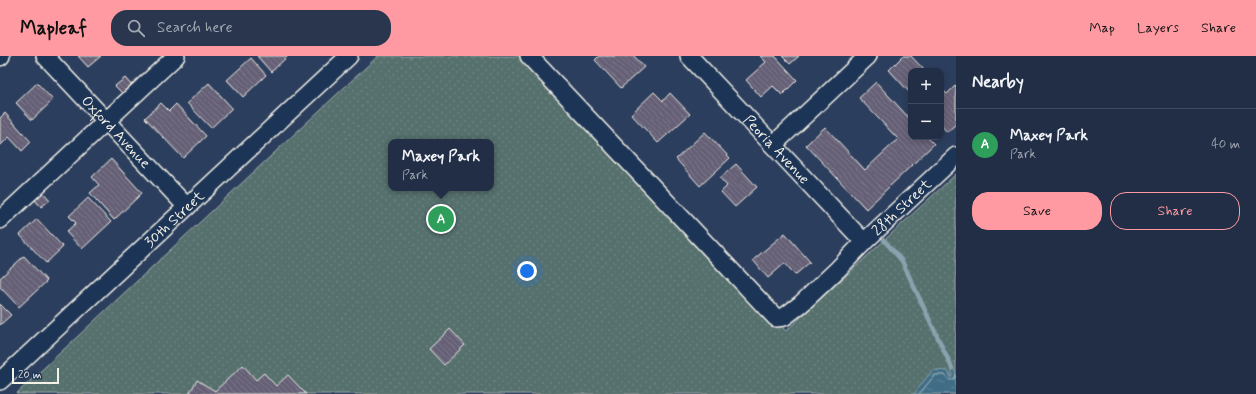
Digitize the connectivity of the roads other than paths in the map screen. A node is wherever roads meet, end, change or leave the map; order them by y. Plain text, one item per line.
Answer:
1 (45, 56) edge
2 (176, 56) edge
3 (349, 56) edge
4 (528, 56) edge
5 (868, 56) edge
6 (694, 58) edge
7 (106, 121) junction
8 (773, 145) junction
9 (956, 156) edge
10 (187, 207) junction
11 (0, 220) edge
12 (864, 242) junction
13 (0, 381) edge

1 - 7 street, Oxford Avenue
2 - 7 street
3 - 10 street, 30th Street
4 - 12 street, 28th Street
5 - 8 street
6 - 8 street, Peoria Avenue
7 - 10 street, Oxford Avenue
7 - 11 street
8 - 12 street, Peoria Avenue
9 - 12 street, 28th Street
10 - 13 street, 30th Street

